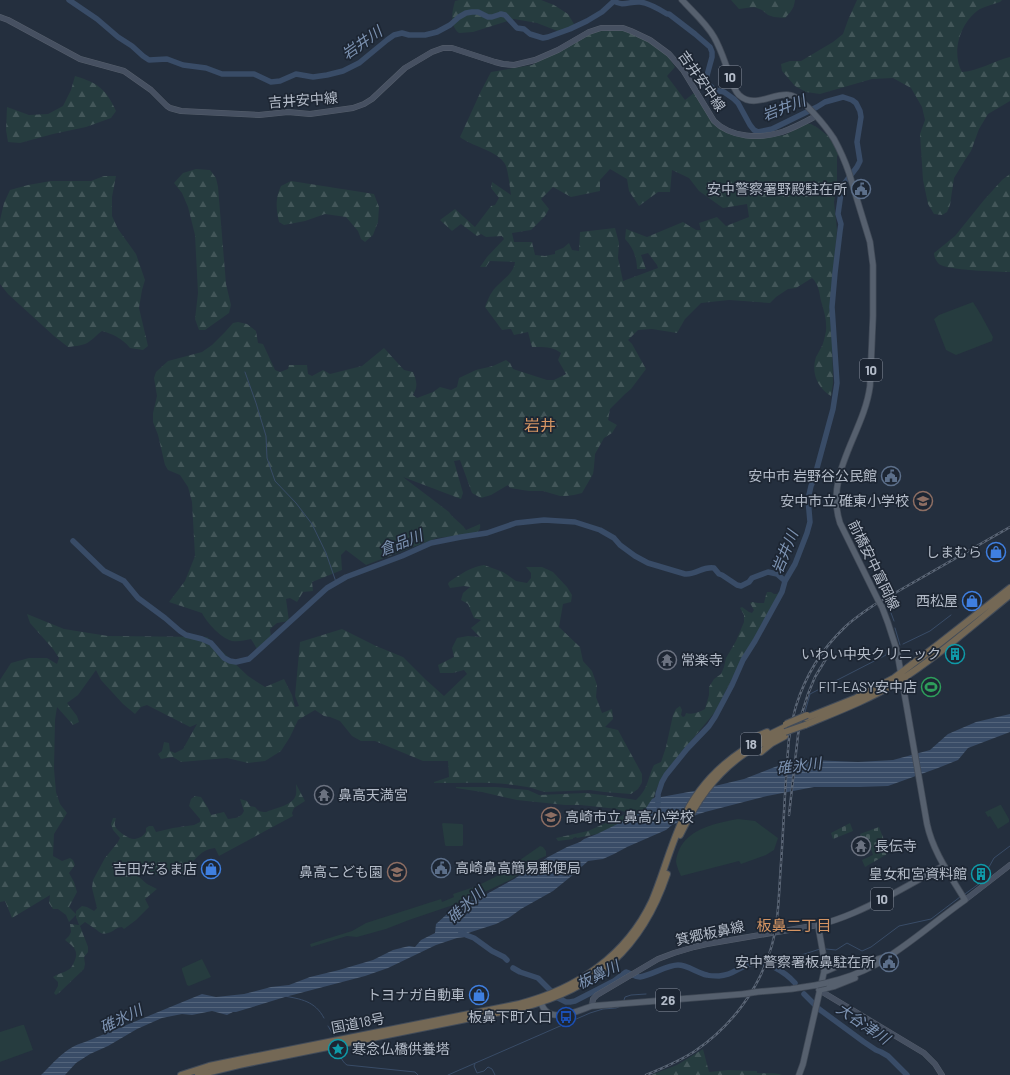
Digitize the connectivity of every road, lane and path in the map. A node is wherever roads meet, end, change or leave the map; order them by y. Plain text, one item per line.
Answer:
1 (682, 0) edge
2 (0, 17) edge
3 (815, 115) junction
4 (1010, 588) edge
5 (1010, 594) edge
6 (901, 676) junction
7 (830, 712) junction
8 (805, 722) junction
9 (785, 730) junction
10 (750, 739) dead end
11 (761, 752) dead end
12 (1010, 865) edge
13 (943, 866) junction
14 (963, 897) junction
15 (655, 900) junction
16 (818, 925) junction
17 (896, 952) junction
18 (888, 956) junction
19 (824, 972) junction
20 (818, 988) junction
21 (540, 1000) junction
22 (592, 1006) junction
23 (181, 1075) edge
24 (198, 1075) edge
25 (799, 1075) edge
26 (942, 1075) edge

1 - 3 main road, 10
2 - 3 main road, 吉井安中線
3 - 6 main road, 前橋安中富岡線 / 10, bridge
4 - 6 highway, 18
5 - 6 highway, 18
6 - 7 highway, 18
6 - 13 main road, 前橋安中富岡線 / 10
7 - 8 highway, 18
7 - 8 highway
8 - 9 highway, 18, bridge
8 - 9 highway, bridge
9 - 10 highway
9 - 11 highway
9 - 15 highway, 18
9 - 15 highway, 18
12 - 14 main road
13 - 14 main road, 前橋安中富岡線
13 - 16 main road, 10
14 - 17 main road, 26
15 - 21 highway, 18
16 - 19 main road
16 - 22 main road, 箕郷板鼻線
17 - 18 main road, 26
17 - 20 main road
18 - 19 main road
18 - 20 main road, 26, bridge
19 - 20 main road
20 - 22 main road, 26, bridge
20 - 25 main road
20 - 26 main road
21 - 22 main road, 26
21 - 23 highway, 国道18号 / 18
21 - 24 highway, 国道18号 / 18

